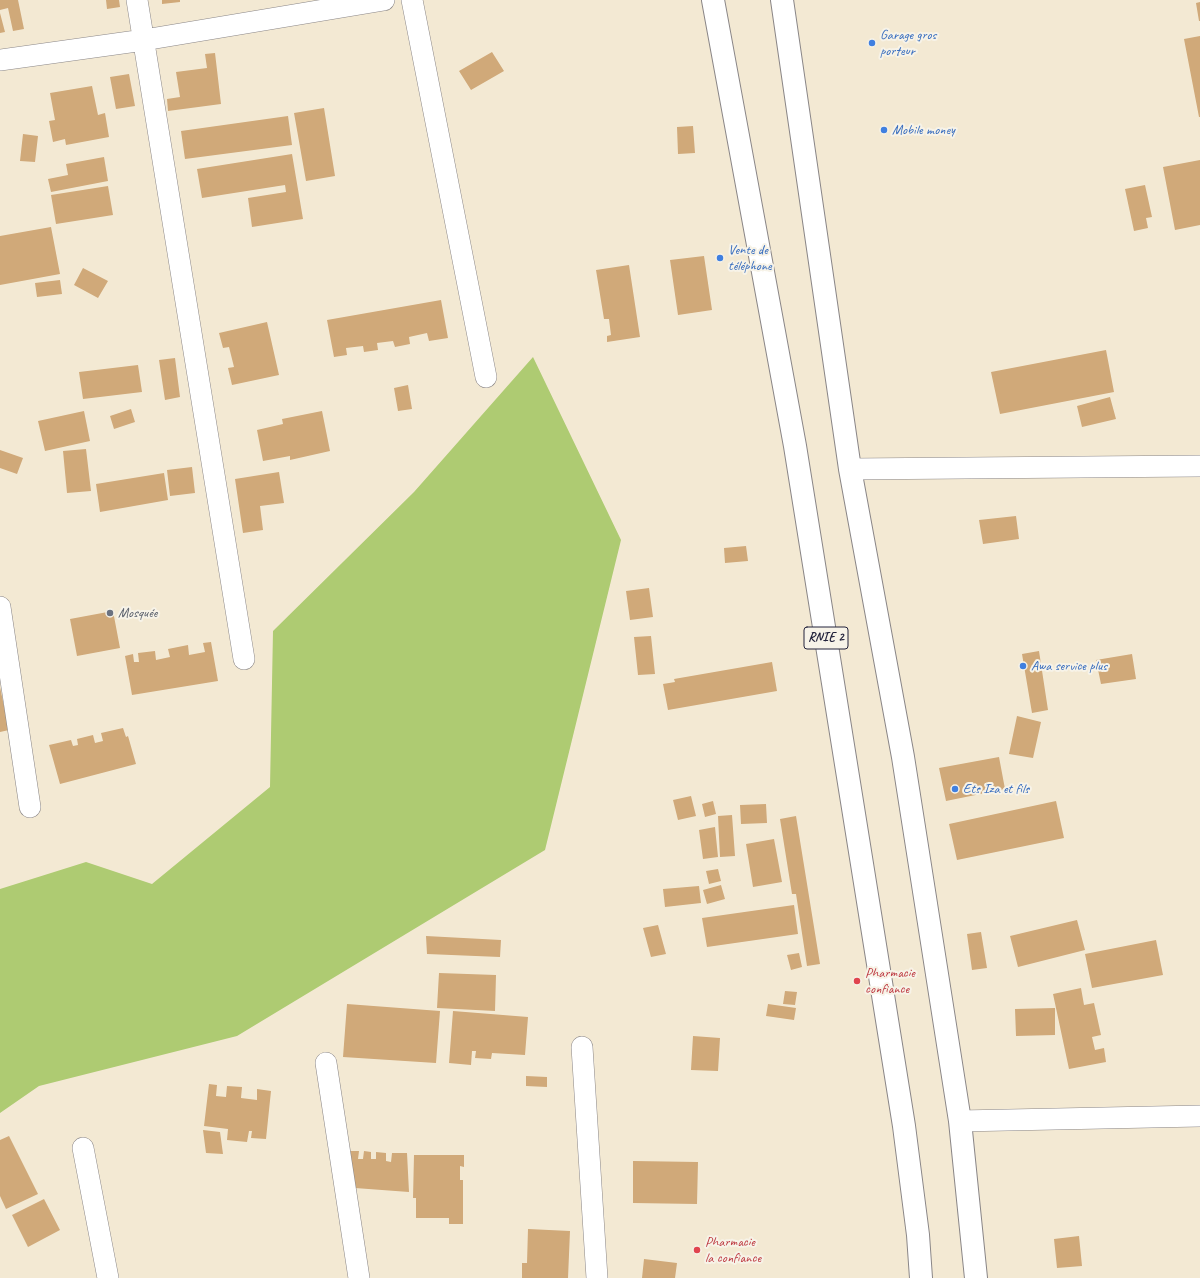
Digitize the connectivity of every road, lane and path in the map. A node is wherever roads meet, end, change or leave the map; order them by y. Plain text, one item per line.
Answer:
1 (137, 0) edge
2 (384, 0) edge
3 (412, 0) edge
4 (713, 0) edge
5 (782, 0) edge
6 (144, 40) junction
7 (0, 60) edge
8 (486, 377) dead end
9 (1200, 466) edge
10 (850, 469) junction
11 (0, 607) edge
12 (244, 659) dead end
13 (30, 807) dead end
14 (582, 1047) dead end
15 (326, 1063) dead end
16 (1200, 1116) edge
17 (960, 1121) junction
18 (83, 1148) dead end
19 (108, 1278) edge
20 (359, 1278) edge
21 (597, 1278) edge
22 (921, 1278) edge
23 (976, 1278) edge

1 - 6 street
2 - 6 street
3 - 8 street
4 - 22 main road, RNIE 2
5 - 10 main road
6 - 7 street
6 - 12 street
9 - 10 street
10 - 17 main road
11 - 13 street
14 - 21 street
15 - 20 street
16 - 17 street
17 - 23 main road
18 - 19 street

